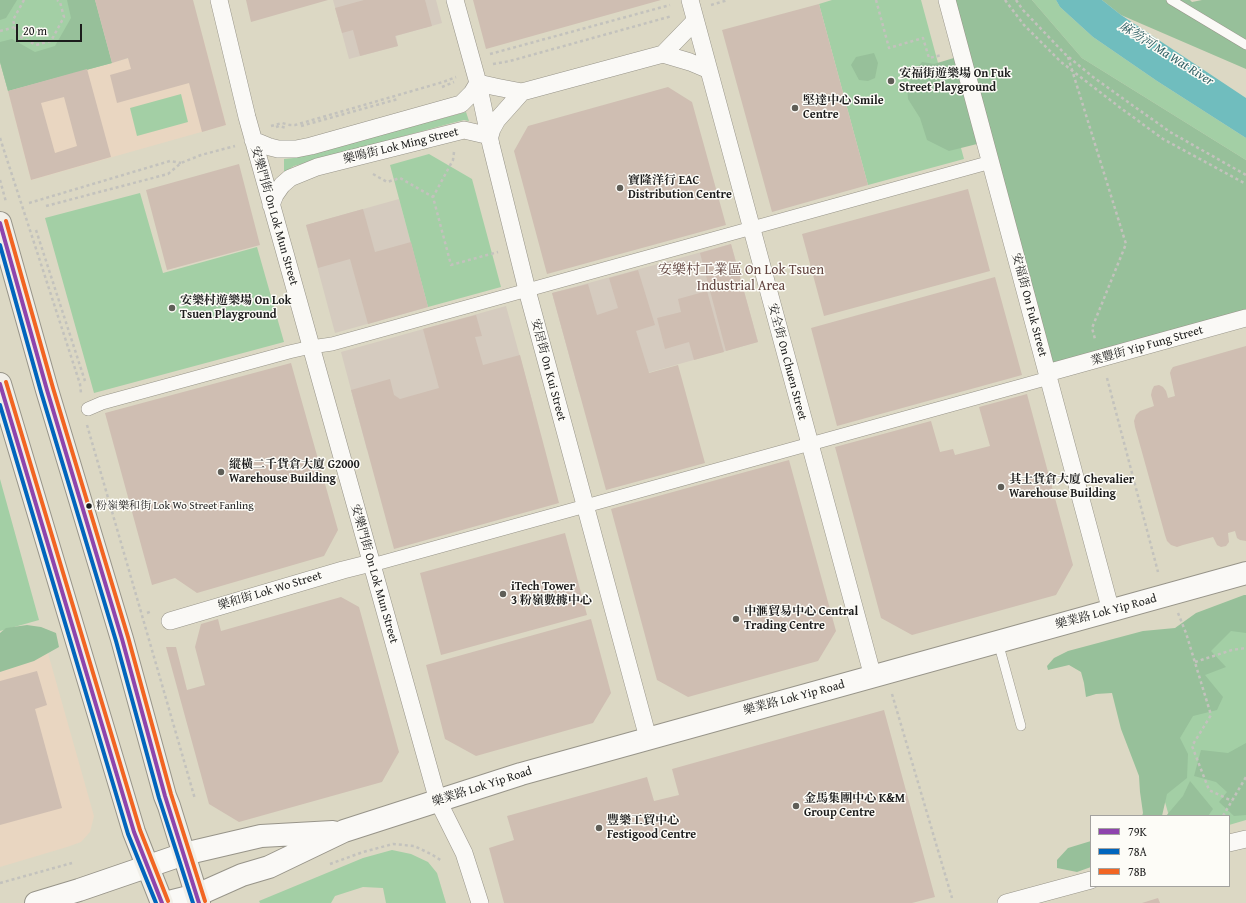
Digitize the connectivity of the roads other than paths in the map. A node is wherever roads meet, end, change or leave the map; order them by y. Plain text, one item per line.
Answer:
1 (219, 0) edge
2 (455, 0) edge
3 (947, 0) edge
4 (1171, 0) edge
5 (682, 2) edge
6 (695, 21) junction
7 (1246, 45) edge
8 (663, 54) junction
9 (709, 70) junction
10 (476, 75) junction
11 (522, 92) junction
12 (490, 136) junction
13 (253, 140) junction
14 (991, 162) junction
15 (271, 205) junction
16 (3, 213) edge
17 (751, 228) junction
18 (527, 290) junction
19 (1246, 318) edge
20 (311, 347) junction
21 (1048, 376) junction
22 (0, 384) edge
23 (85, 410) road end
24 (810, 444) junction
25 (585, 506) junction
26 (372, 564) junction
27 (1246, 573) edge
28 (1111, 611) junction
29 (170, 621) dead end
30 (998, 642) junction
31 (872, 677) junction
32 (1021, 726) dead end
33 (648, 738) junction
34 (438, 801) junction
35 (344, 831) junction
36 (1246, 839) edge
37 (1230, 843) edge
38 (184, 854) junction
39 (147, 866) junction
40 (1090, 880) edge
41 (198, 899) edge
42 (36, 903) edge
43 (162, 903) edge
44 (166, 903) edge
45 (480, 903) edge
46 (1006, 903) edge

1 - 13 street, 安樂門街 On Lok Mun Street
2 - 10 street, 安居街 On Kui Street
3 - 14 street, 安福街 On Fuk Street
4 - 7 lane
5 - 6 street, 安全街 On Chuen Street
6 - 8 street
6 - 9 street, 安全街 On Chuen Street
8 - 9 street
8 - 11 street
9 - 17 street, 安全街 On Chuen Street
10 - 11 street
10 - 12 street, 安居街 On Kui Street
10 - 13 street, 樂鳴街 Lok Ming Street
11 - 12 street
12 - 15 street, 樂鳴街 Lok Ming Street
12 - 18 street, 安居街 On Kui Street
13 - 15 street, 安樂門街 On Lok Mun Street
14 - 17 street
14 - 21 street, 安福街 On Fuk Street
15 - 20 street, 安樂門街 On Lok Mun Street
16 - 38 main road
17 - 18 street
17 - 24 street, 安全街 On Chuen Street
18 - 20 street
18 - 25 street, 安居街 On Kui Street
19 - 21 street, 業豐街 Yip Fung Street
20 - 23 street
20 - 26 street, 安樂門街 On Lok Mun Street
21 - 24 street
21 - 28 street, 安福街 On Fuk Street
22 - 39 main road
24 - 25 street
24 - 31 street, 安全街 On Chuen Street
25 - 26 street
25 - 33 street, 安居街 On Kui Street
26 - 29 street, 樂和街 Lok Wo Street
26 - 34 street, 安樂門街 On Lok Mun Street
27 - 28 street, 樂業路 Lok Yip Road
28 - 30 street, 樂業路 Lok Yip Road
30 - 31 street, 樂業路 Lok Yip Road
30 - 32 lane
31 - 33 street, 樂業路 Lok Yip Road
33 - 34 street, 樂業路 Lok Yip Road
34 - 35 street, 樂業路 Lok Yip Road
34 - 45 street, 安樂門街 On Lok Mun Street
35 - 38 street, 樂業路 Lok Yip Road
35 - 41 street, 樂業路 Lok Yip Road
36 - 37 street
38 - 39 street, 樂業路 Lok Yip Road
38 - 41 main road
39 - 42 street, 樂業路 Lok Yip Road
39 - 43 main road
40 - 46 street
41 - 44 street, 樂業路 Lok Yip Road

